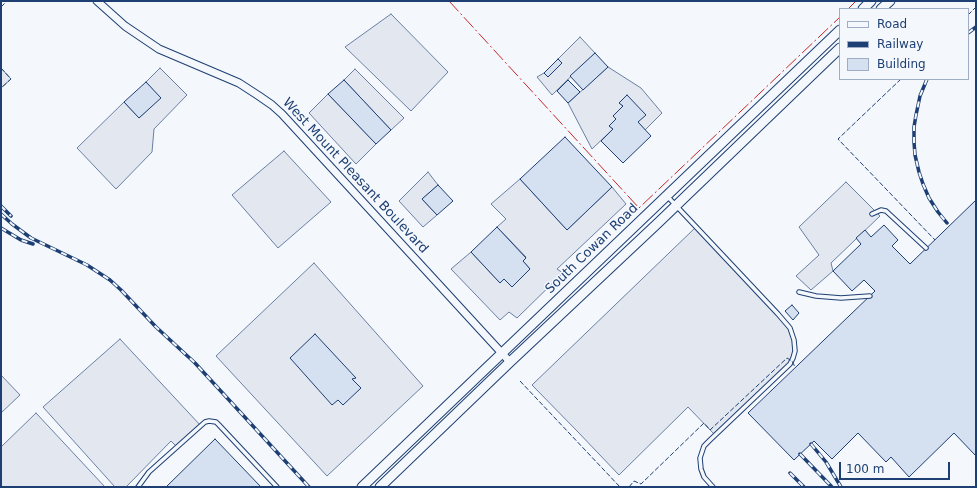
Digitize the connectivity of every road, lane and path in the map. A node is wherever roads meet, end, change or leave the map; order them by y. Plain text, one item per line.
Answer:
1 (97, 1) edge
2 (871, 1) edge
3 (890, 1) edge
4 (863, 8) edge
5 (882, 8) edge
6 (839, 31) edge
7 (839, 49) edge
8 (667, 196) junction
9 (676, 205) junction
10 (872, 214) dead end
11 (926, 248) dead end
12 (799, 292) dead end
13 (870, 296) dead end
14 (502, 353) junction
15 (510, 362) junction
16 (782, 372) junction
17 (786, 376) dead end
18 (138, 487) edge
19 (277, 487) edge
20 (362, 487) edge
21 (380, 487) edge
22 (713, 487) edge

1 - 14 street, West Mount Pleasant Boulevard
2 - 4 street
3 - 5 street
6 - 8 street, South Cowan Road
7 - 9 street, South Cowan Road
8 - 9 lane
8 - 14 street, South Cowan Road
9 - 15 street, South Cowan Road
9 - 16 lane
10 - 11 lane
12 - 13 lane
14 - 15 street, West Mount Pleasant Boulevard
14 - 20 street, South Cowan Road
15 - 21 street, South Cowan Road
16 - 17 lane
16 - 22 lane
18 - 19 lane

